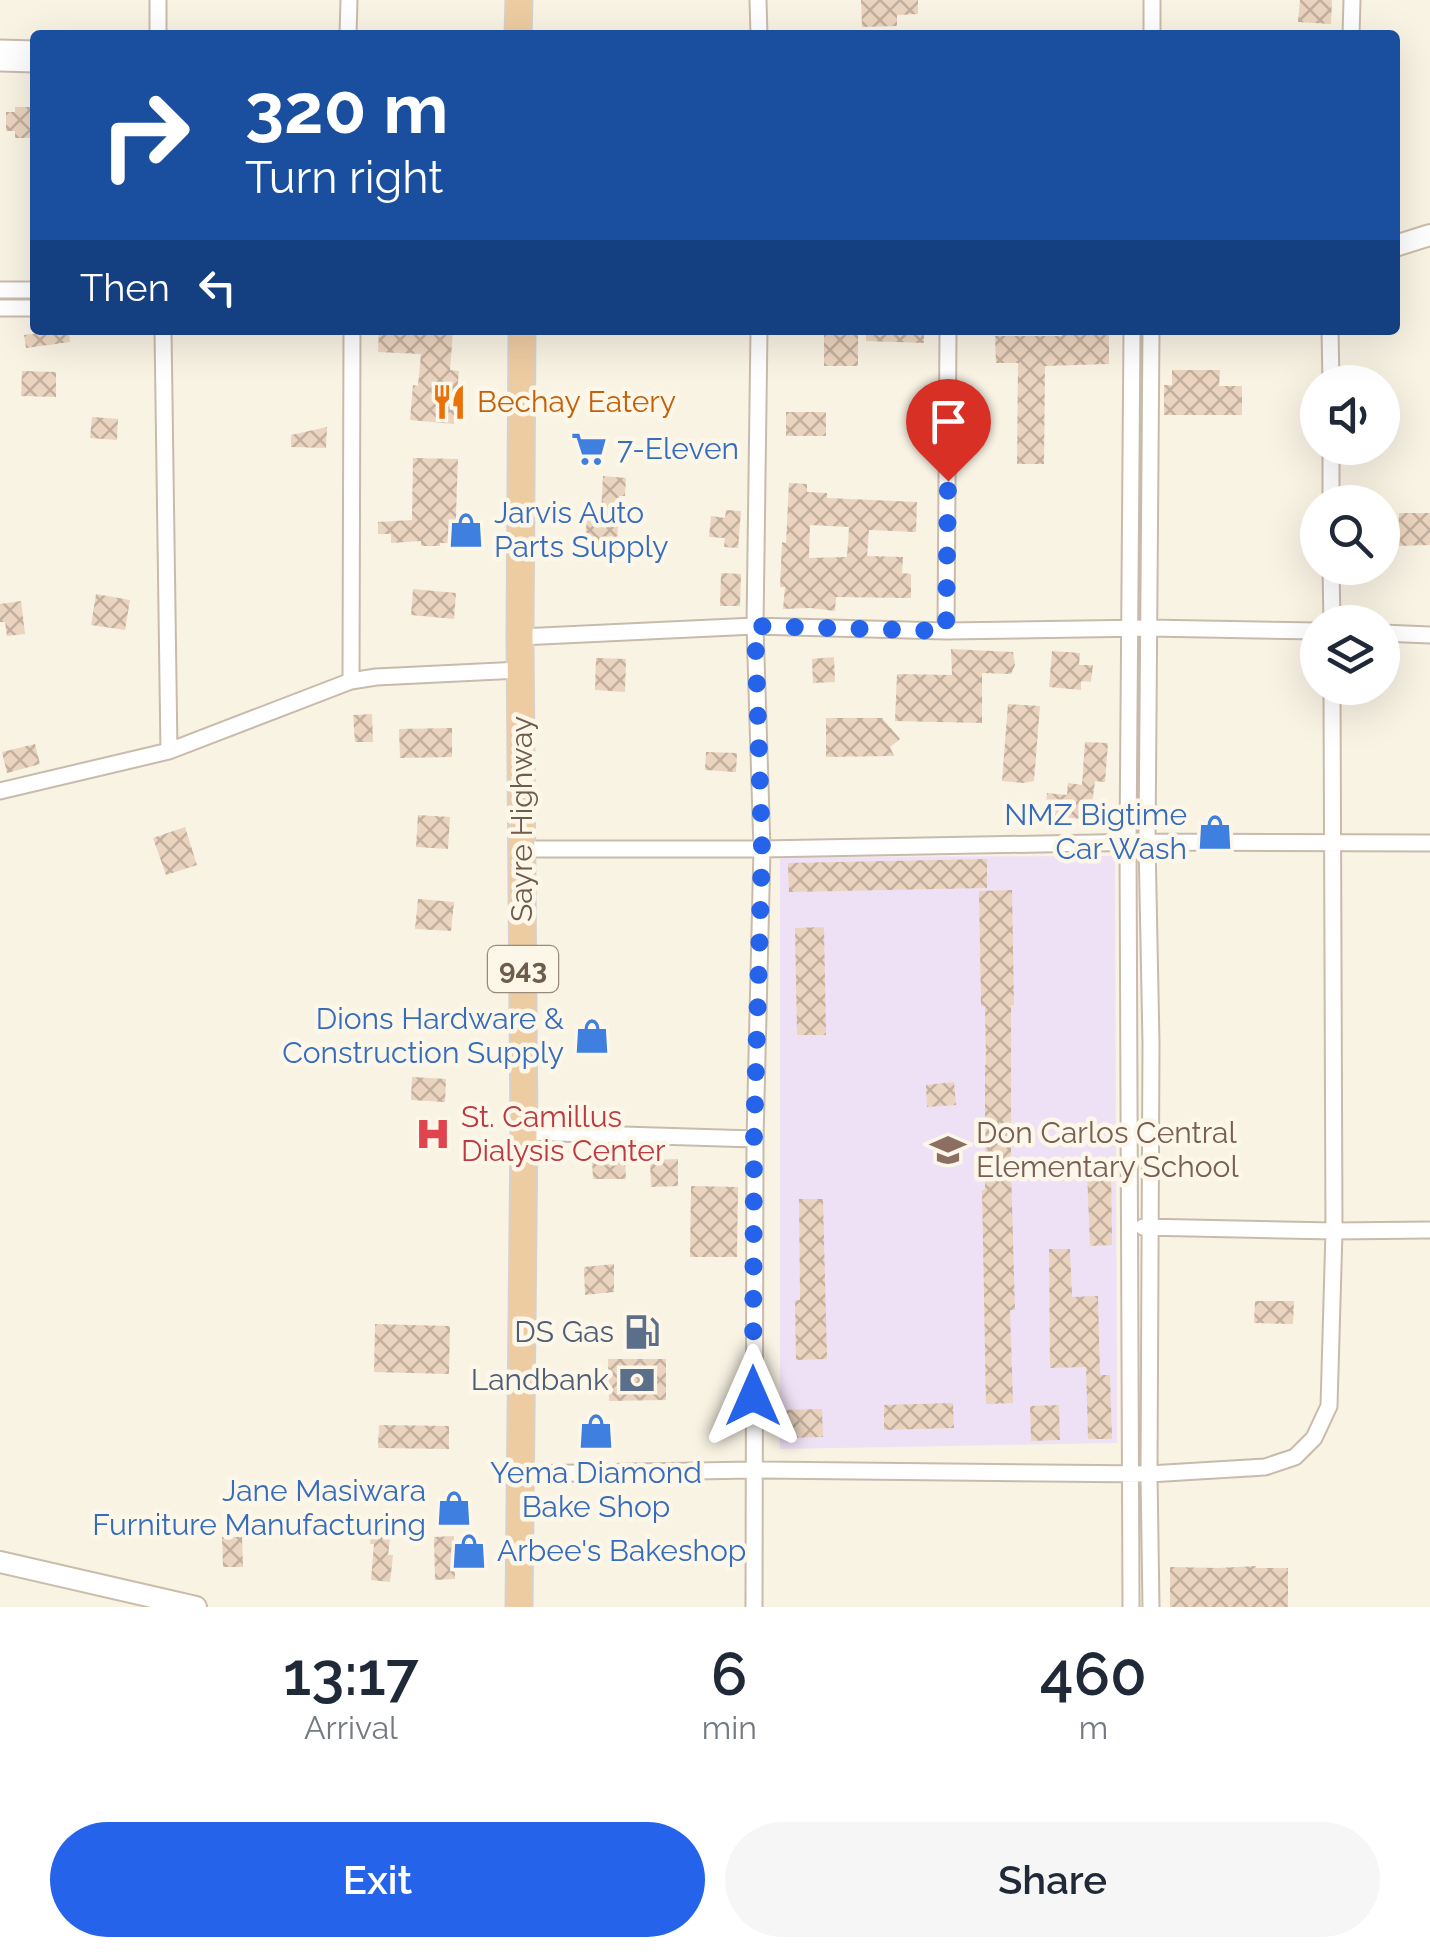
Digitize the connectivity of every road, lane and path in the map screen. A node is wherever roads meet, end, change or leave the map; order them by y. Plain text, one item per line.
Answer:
1 (158, 0) edge
2 (349, 0) edge
3 (519, 0) edge
4 (758, 0) edge
5 (1152, 0) edge
6 (1352, 0) edge
7 (158, 30) edge
8 (348, 30) edge
9 (518, 30) edge
10 (759, 30) edge
11 (1152, 30) edge
12 (1352, 30) edge
13 (0, 48) edge
14 (30, 48) edge
15 (0, 63) edge
16 (30, 64) edge
17 (1430, 235) edge
18 (1400, 244) edge
19 (0, 290) edge
20 (30, 290) edge
21 (0, 308) edge
22 (30, 308) edge
23 (163, 335) edge
24 (352, 335) edge
25 (522, 335) edge
26 (759, 335) edge
27 (948, 335) edge
28 (1132, 335) edge
29 (1151, 335) edge
30 (1330, 335) edge
31 (1331, 365) edge
32 (755, 626) junction
33 (1140, 628) junction
34 (946, 631) junction
35 (1300, 631) edge
36 (1400, 634) edge
37 (1430, 635) edge
38 (520, 636) junction
39 (520, 670) junction
40 (351, 681) junction
41 (1332, 705) edge
42 (169, 751) junction
43 (0, 791) edge
44 (1128, 842) junction
45 (1148, 842) junction
46 (1430, 843) edge
47 (1332, 844) junction
48 (523, 849) junction
49 (762, 849) junction
50 (524, 1132) junction
51 (754, 1138) junction
52 (1129, 1226) junction
53 (1151, 1227) junction
54 (1430, 1230) edge
55 (1334, 1231) junction
56 (752, 1470) junction
57 (519, 1474) junction
58 (1140, 1474) junction
59 (0, 1562) edge
60 (196, 1607) edge
61 (519, 1607) edge
62 (754, 1607) edge
63 (1131, 1607) edge
64 (1151, 1607) edge

1 - 7 street
2 - 8 street
3 - 9 highway
4 - 10 street
5 - 11 street
6 - 12 street
13 - 14 street
15 - 16 street
17 - 18 main road
19 - 20 street
21 - 22 street
23 - 42 street
24 - 40 street
25 - 38 highway, Sayre Highway / 943
26 - 32 street
27 - 34 street
28 - 33 street
29 - 33 street
30 - 31 street
32 - 34 street
32 - 38 street
32 - 49 street
33 - 34 street
33 - 35 street
33 - 44 street
33 - 45 street
36 - 37 street
38 - 39 highway, Sayre Highway / 943
39 - 40 street
39 - 48 highway, Sayre Highway / 943
40 - 42 street
41 - 47 street
42 - 43 street
44 - 45 street
44 - 49 street
44 - 52 street
45 - 47 street
45 - 53 street
46 - 47 street
47 - 55 street
48 - 49 street
48 - 50 highway, Sayre Highway / 943
49 - 51 street
50 - 51 street
50 - 57 highway, Sayre Highway / 943
51 - 56 street
52 - 53 street
52 - 58 street
53 - 55 street
53 - 58 street
54 - 55 street
55 - 58 street
56 - 57 street
56 - 58 street
56 - 62 street
57 - 61 highway, Sayre Highway / 943
58 - 63 street
58 - 64 street
59 - 60 main road

